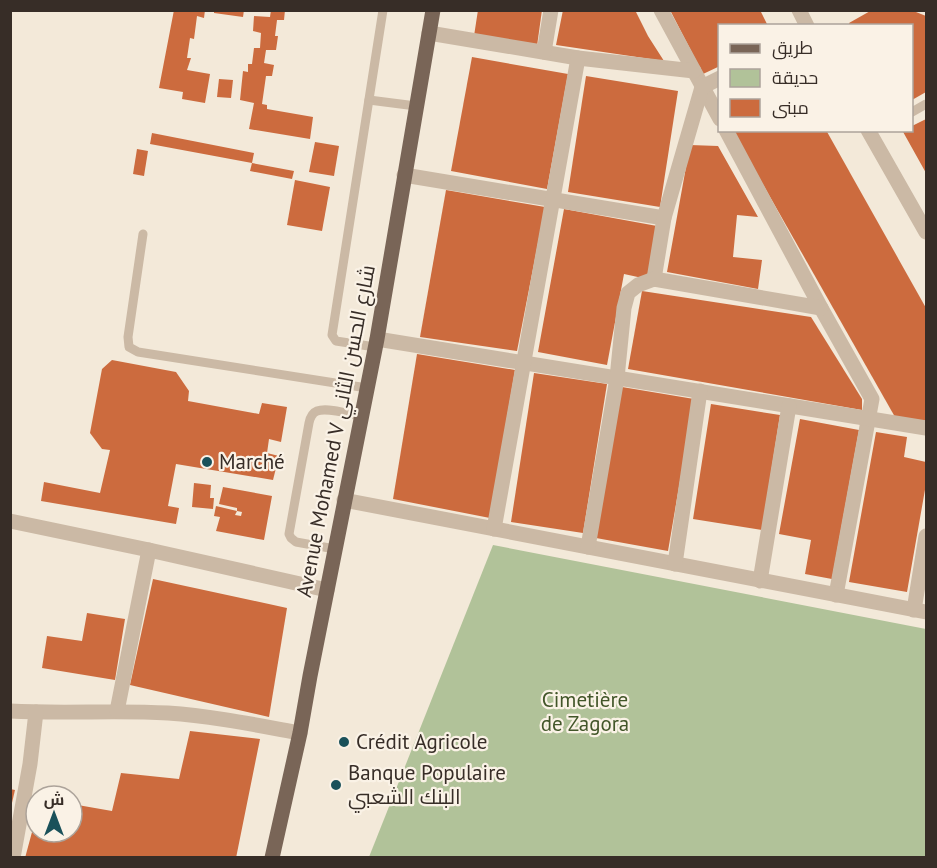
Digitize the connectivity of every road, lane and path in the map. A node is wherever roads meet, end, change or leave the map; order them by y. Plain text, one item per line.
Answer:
1 (382, 10) edge
2 (433, 10) edge
3 (551, 10) edge
4 (661, 10) edge
5 (799, 10) edge
6 (806, 24) edge
7 (429, 33) junction
8 (544, 52) junction
9 (578, 58) junction
10 (694, 71) junction
11 (718, 79) edge
12 (702, 87) junction
13 (369, 100) junction
14 (927, 104) edge
15 (416, 106) junction
16 (913, 111) edge
17 (718, 115) edge
18 (727, 132) edge
19 (872, 132) edge
20 (404, 175) junction
21 (553, 200) junction
22 (664, 218) junction
23 (927, 232) edge
24 (143, 234) dead end
25 (654, 279) junction
26 (820, 308) junction
27 (376, 343) junction
28 (524, 363) junction
29 (617, 378) junction
30 (367, 388) junction
31 (700, 391) junction
32 (789, 406) junction
33 (361, 416) junction
34 (868, 418) junction
35 (927, 428) edge
36 (344, 501) junction
37 (10, 521) edge
38 (494, 529) junction
39 (927, 537) edge
40 (588, 547) junction
41 (335, 549) junction
42 (149, 550) junction
43 (675, 564) junction
44 (760, 581) junction
45 (327, 590) junction
46 (836, 595) junction
47 (920, 611) edge
48 (10, 711) edge
49 (117, 711) junction
50 (36, 712) junction
51 (300, 733) junction
52 (13, 858) edge
53 (272, 858) edge

1 - 13 lane
2 - 7 main road, Avenue Mohamed V شارع الحسن الثاني
3 - 8 street
4 - 10 street
5 - 6 street
7 - 8 street
7 - 15 main road, Avenue Mohamed V شارع الحسن الثاني
8 - 9 street
9 - 10 street
9 - 21 street
10 - 12 street
11 - 12 street
12 - 17 street
12 - 22 street
13 - 15 lane
13 - 27 lane
14 - 16 lane
15 - 20 main road, Avenue Mohamed V شارع الحسن الثاني
18 - 26 street
19 - 23 street
20 - 21 street
20 - 27 main road, Avenue Mohamed V شارع الحسن الثاني
21 - 22 street
21 - 28 street
22 - 25 street
24 - 30 lane
25 - 26 street
25 - 29 street
26 - 34 street
27 - 28 street
27 - 30 main road, Avenue Mohamed V شارع الحسن الثاني
28 - 29 street
28 - 38 street
29 - 31 street
29 - 40 street
30 - 33 main road, Avenue Mohamed V شارع الحسن الثاني
31 - 32 street
31 - 43 street
32 - 34 street
32 - 44 street
33 - 36 main road, Avenue Mohamed V شارع الحسن الثاني
33 - 41 lane
34 - 35 street
34 - 46 street
36 - 38 street
36 - 41 main road, Avenue Mohamed V شارع الحسن الثاني
37 - 42 street
38 - 40 street
39 - 47 street
40 - 43 street
41 - 45 main road, Avenue Mohamed V شارع الحسن الثاني
42 - 45 street
42 - 49 street
43 - 44 street
44 - 46 street
45 - 51 main road, Avenue Mohamed V شارع الحسن الثاني
46 - 47 street
48 - 50 street
49 - 50 street
49 - 51 street
50 - 52 street
51 - 53 main road, Avenue Mohamed V شارع الحسن الثاني

